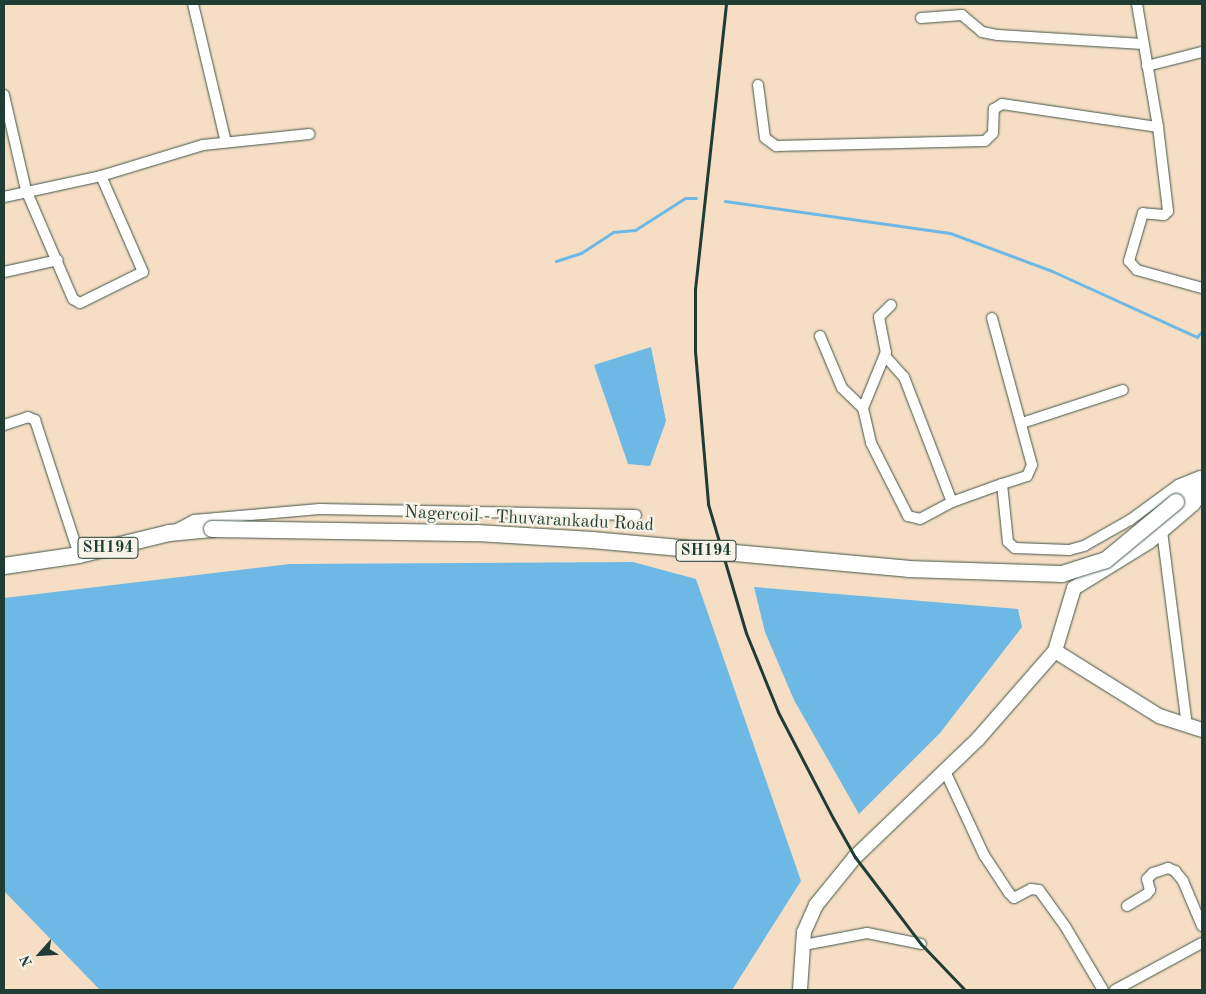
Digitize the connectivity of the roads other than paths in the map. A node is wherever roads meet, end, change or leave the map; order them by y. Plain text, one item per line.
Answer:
1 (193, 4) edge
2 (1137, 4) edge
3 (921, 18) dead end
4 (1143, 44) junction
5 (1202, 52) edge
6 (1148, 66) junction
7 (758, 85) dead end
8 (4, 95) edge
9 (1158, 127) junction
10 (310, 134) dead end
11 (226, 142) junction
12 (101, 176) junction
13 (26, 190) junction
14 (4, 197) edge
15 (58, 260) junction
16 (4, 272) edge
17 (1202, 288) edge
18 (891, 304) dead end
19 (992, 318) dead end
20 (820, 336) dead end
21 (884, 356) junction
22 (1123, 390) dead end
23 (863, 408) junction
24 (1022, 423) junction
25 (4, 425) edge
26 (1202, 475) edge
27 (1202, 480) edge
28 (1002, 484) junction
29 (1202, 491) edge
30 (952, 502) junction
31 (636, 514) dead end
32 (1162, 532) junction
33 (169, 533) junction
34 (79, 555) junction
35 (4, 566) edge
36 (1055, 651) junction
37 (1188, 726) junction
38 (1202, 730) edge
39 (944, 771) junction
40 (1127, 906) dead end
41 (1202, 926) edge
42 (921, 944) dead end
43 (1202, 944) edge
44 (804, 945) junction
45 (1132, 979) junction
46 (800, 990) edge
47 (1103, 990) edge
48 (1116, 990) edge
49 (1134, 990) edge

1 - 11 street
2 - 4 street
3 - 4 street
4 - 6 street
5 - 6 street
6 - 9 street
7 - 9 street
8 - 13 street
9 - 17 street
10 - 11 street
11 - 12 street
12 - 13 street
12 - 15 street
13 - 14 street
13 - 15 street
15 - 16 street
18 - 21 street
19 - 24 street
20 - 23 street
21 - 23 street
21 - 30 street
22 - 24 street
23 - 30 street
24 - 28 street
25 - 34 street
26 - 28 street
27 - 33 main road, Nagercoil - Thuvarankadu Road / SH194, bridge
28 - 30 street
29 - 32 street
31 - 33 street
32 - 36 street
32 - 37 street
33 - 34 main road, Nagercoil - Thuvarankadu Road / SH194
34 - 35 main road, Nagercoil - Thuvarankadu Road / SH194
36 - 37 street
36 - 39 street
37 - 38 street
39 - 44 street
39 - 47 street
40 - 41 street
42 - 44 street
43 - 45 street
44 - 46 street
45 - 48 street
45 - 49 street

